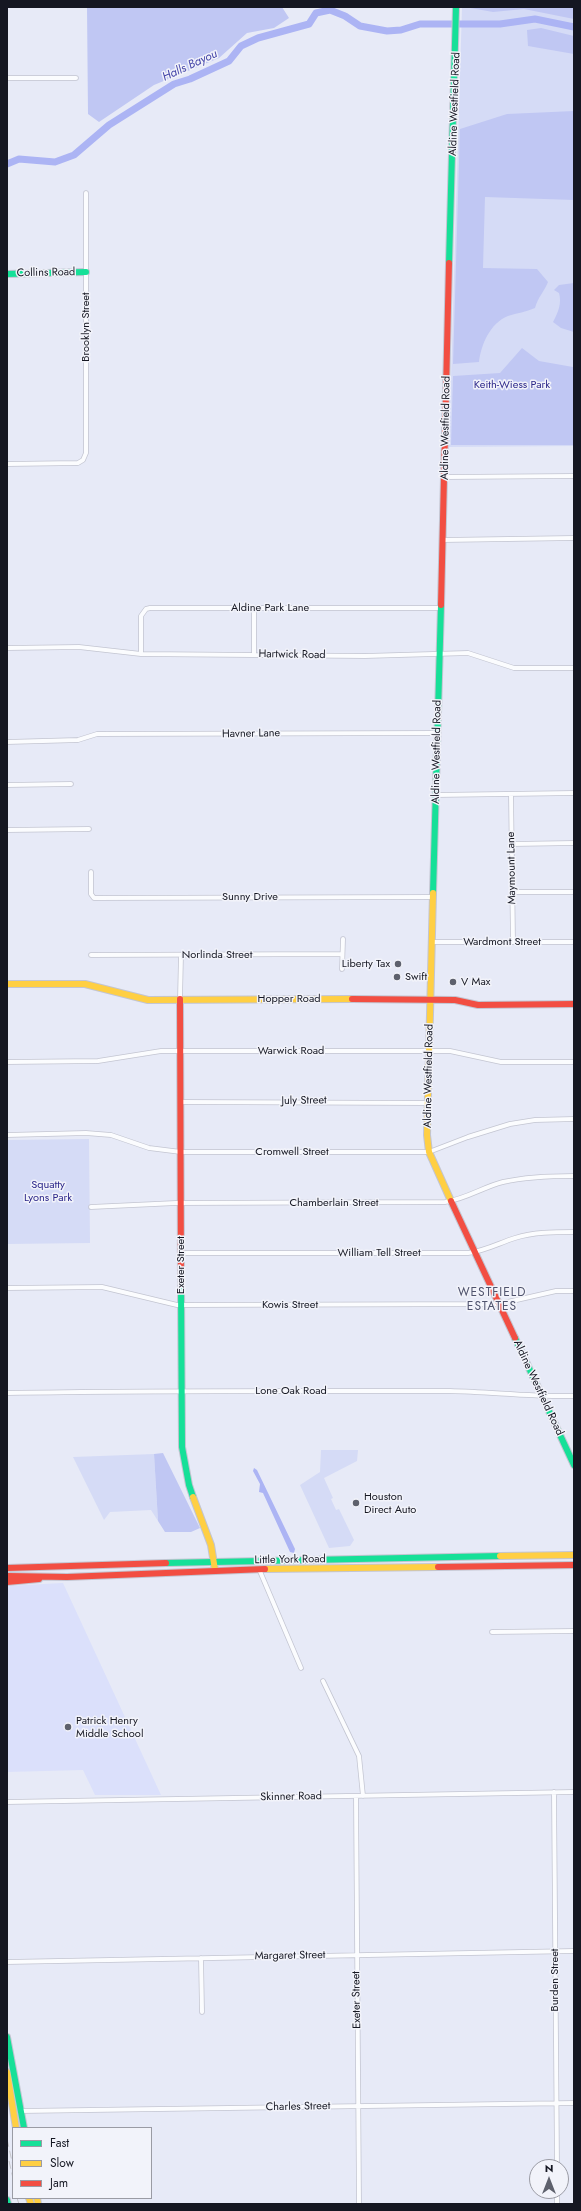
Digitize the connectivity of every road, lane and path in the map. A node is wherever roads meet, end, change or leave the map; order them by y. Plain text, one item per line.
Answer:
1 (456, 10) edge
2 (7, 78) edge
3 (76, 78) dead end
4 (86, 194) dead end
5 (86, 272) junction
6 (7, 274) edge
7 (7, 464) edge
8 (574, 476) edge
9 (445, 477) junction
10 (574, 538) edge
11 (443, 540) junction
12 (254, 608) junction
13 (441, 608) junction
14 (7, 648) edge
15 (141, 654) junction
16 (254, 654) junction
17 (439, 654) junction
18 (574, 668) edge
19 (437, 733) junction
20 (7, 742) edge
21 (71, 784) dead end
22 (7, 785) edge
23 (574, 793) edge
24 (436, 794) junction
25 (511, 794) junction
26 (89, 829) dead end
27 (7, 830) edge
28 (574, 843) edge
29 (512, 844) junction
30 (91, 872) dead end
31 (513, 892) junction
32 (574, 892) edge
33 (433, 897) junction
34 (343, 939) dead end
35 (431, 942) junction
36 (513, 942) junction
37 (574, 942) edge
38 (342, 954) junction
39 (91, 955) dead end
40 (181, 955) junction
41 (342, 969) dead end
42 (7, 984) edge
43 (180, 999) junction
44 (431, 999) junction
45 (574, 1004) edge
46 (181, 1051) junction
47 (429, 1051) junction
48 (7, 1062) edge
49 (574, 1062) edge
50 (181, 1102) junction
51 (427, 1103) junction
52 (574, 1119) edge
53 (7, 1135) edge
54 (181, 1152) junction
55 (429, 1152) junction
56 (574, 1176) edge
57 (451, 1201) junction
58 (181, 1203) junction
59 (91, 1207) dead end
60 (574, 1232) edge
61 (475, 1252) junction
62 (182, 1253) junction
63 (7, 1288) edge
64 (574, 1291) edge
65 (499, 1304) junction
66 (181, 1305) junction
67 (182, 1391) junction
68 (7, 1393) edge
69 (574, 1396) edge
70 (543, 1397) junction
71 (574, 1465) edge
72 (574, 1555) edge
73 (412, 1557) junction
74 (213, 1561) junction
75 (156, 1563) junction
76 (574, 1565) edge
77 (7, 1566) edge
78 (412, 1567) junction
79 (58, 1568) junction
80 (259, 1569) junction
81 (216, 1570) junction
82 (156, 1573) junction
83 (7, 1576) edge
84 (48, 1577) junction
85 (58, 1577) junction
86 (7, 1582) edge
87 (574, 1631) edge
88 (492, 1632) dead end
89 (301, 1668) dead end
90 (323, 1681) dead end
91 (554, 1792) junction
92 (574, 1792) edge
93 (356, 1796) junction
94 (363, 1796) junction
95 (7, 1802) edge
96 (555, 1951) junction
97 (574, 1951) edge
98 (357, 1955) junction
99 (201, 1958) junction
100 (7, 1962) edge
101 (202, 2012) dead end
102 (7, 2037) edge
103 (7, 2072) edge
104 (7, 2097) edge
105 (574, 2102) edge
106 (557, 2103) junction
107 (359, 2106) junction
108 (21, 2111) junction
109 (15, 2127) edge
110 (15, 2127) edge
111 (24, 2127) edge
112 (557, 2159) edge
113 (7, 2200) edge
114 (8, 2204) edge
115 (359, 2204) edge

1 - 9 main road, Aldine Westfield Road
2 - 3 street
4 - 5 street, Brooklyn Street
5 - 6 main road, Collins Road
5 - 7 street, Brooklyn Street
8 - 9 street
9 - 11 main road, Aldine Westfield Road
10 - 11 street
11 - 13 main road, Aldine Westfield Road
12 - 13 street, Aldine Park Lane
12 - 15 street, Aldine Park Lane
12 - 16 street
13 - 17 main road, Aldine Westfield Road
14 - 15 street, Hartwick Road
15 - 16 street, Hartwick Road
16 - 17 street, Hartwick Road
17 - 18 street, Hartwick Road
17 - 19 main road, Aldine Westfield Road
19 - 20 street, Havner Lane
19 - 24 main road, Aldine Westfield Road
21 - 22 street
23 - 25 street
24 - 25 street
24 - 33 main road, Aldine Westfield Road
25 - 29 street, Maymount Lane
26 - 27 street
28 - 29 street
29 - 31 street, Maymount Lane
30 - 33 street, Sunny Drive
31 - 32 street
31 - 36 street, Maymount Lane
33 - 35 main road, Aldine Westfield Road
34 - 38 street
35 - 36 street, Wardmont Street
35 - 44 main road, Aldine Westfield Road
36 - 37 street, Wardmont Street
38 - 40 street, Norlinda Street
38 - 41 street
39 - 40 street, Norlinda Street
40 - 43 street, Exeter Street
42 - 43 main road, Hopper Road
43 - 44 main road, Hopper Road
43 - 46 main road, Exeter Street
44 - 45 main road, Hopper Road
44 - 47 main road, Aldine Westfield Road
46 - 47 street, Warwick Road
46 - 48 street, Warwick Road
46 - 50 main road, Exeter Street
47 - 49 street, Warwick Road
47 - 51 main road, Aldine Westfield Road
50 - 51 street, July Street
50 - 54 main road, Exeter Street
51 - 55 main road, Aldine Westfield Road
52 - 55 street, Cromwell Street
53 - 54 street, Cromwell Street
54 - 55 street, Cromwell Street
54 - 58 main road, Exeter Street
55 - 57 main road, Aldine Westfield Road
56 - 57 street, Chamberlain Street
57 - 58 street, Chamberlain Street
57 - 61 main road, Aldine Westfield Road
58 - 59 street, Chamberlain Street
58 - 62 main road, Exeter Street
60 - 61 street, William Tell Street
61 - 62 street, William Tell Street
61 - 65 main road, Aldine Westfield Road
62 - 66 main road, Exeter Street
63 - 66 street, Kowis Street
64 - 65 street, Kowis Street
65 - 66 street, Kowis Street
65 - 70 main road, Aldine Westfield Road
66 - 67 main road, Exeter Street
67 - 68 street, Lone Oak Road
67 - 70 street, Lone Oak Road
67 - 74 main road, Exeter Street
69 - 70 street, Lone Oak Road
70 - 71 main road, Aldine Westfield Road
72 - 73 main road, Little York Road
73 - 74 main road, Little York Road
73 - 78 main road
74 - 75 main road, Little York Road
74 - 81 main road, Exeter Street
75 - 79 main road, Little York Road
75 - 82 main road
76 - 78 main road, Little York Road
77 - 79 main road, Little York Road
78 - 80 main road, Little York Road
79 - 85 main road
80 - 81 main road, Little York Road
80 - 89 street
81 - 82 main road, Little York Road
82 - 85 main road, Little York Road
83 - 84 main road, Little York Road
84 - 85 main road, Little York Road
84 - 86 main road
87 - 88 street
90 - 94 street
91 - 92 street, Skinner Road
91 - 94 street, Skinner Road
91 - 96 street, Burden Street
93 - 94 street, Skinner Road
93 - 95 street, Skinner Road
93 - 98 street, Exeter Street
96 - 97 street, Margaret Street
96 - 98 street, Margaret Street
96 - 106 street, Burden Street
98 - 99 street, Margaret Street
98 - 107 street, Exeter Street
99 - 100 street, Margaret Street
99 - 101 street
102 - 108 main road
103 - 109 main road
104 - 110 main road
105 - 106 street, Charles Street
106 - 107 street, Charles Street
106 - 112 street, Burden Street
107 - 108 street, Charles Street
107 - 115 street, Exeter Street
108 - 111 main road
113 - 114 main road

